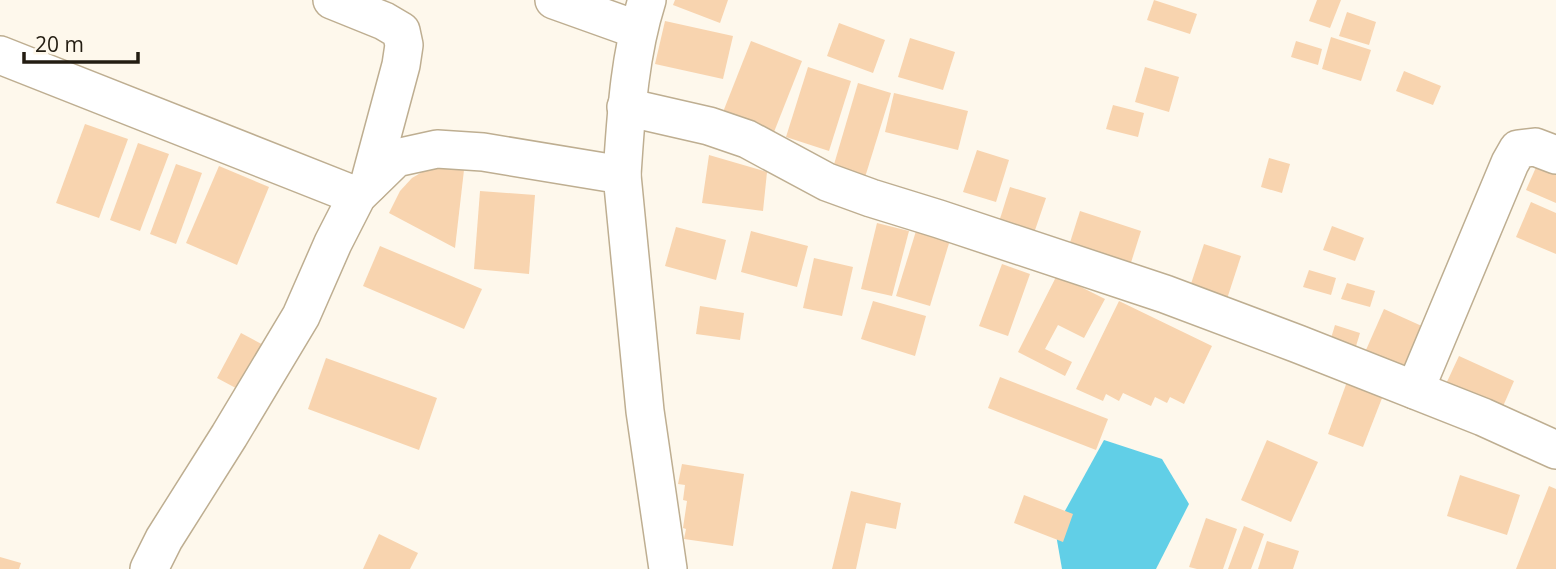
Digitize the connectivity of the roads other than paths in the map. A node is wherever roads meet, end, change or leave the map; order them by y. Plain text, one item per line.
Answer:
1 (332, 0) edge
2 (554, 0) edge
3 (643, 15) edge
4 (0, 55) edge
5 (626, 107) junction
6 (1556, 155) edge
7 (622, 175) junction
8 (363, 190) junction
9 (1415, 390) junction
10 (1556, 450) edge
11 (149, 569) edge
12 (667, 569) edge

1 - 8 street
2 - 3 street
3 - 5 street
4 - 8 street
5 - 7 street
5 - 9 street
6 - 9 street
7 - 8 street
7 - 12 street
8 - 11 street
9 - 10 street

